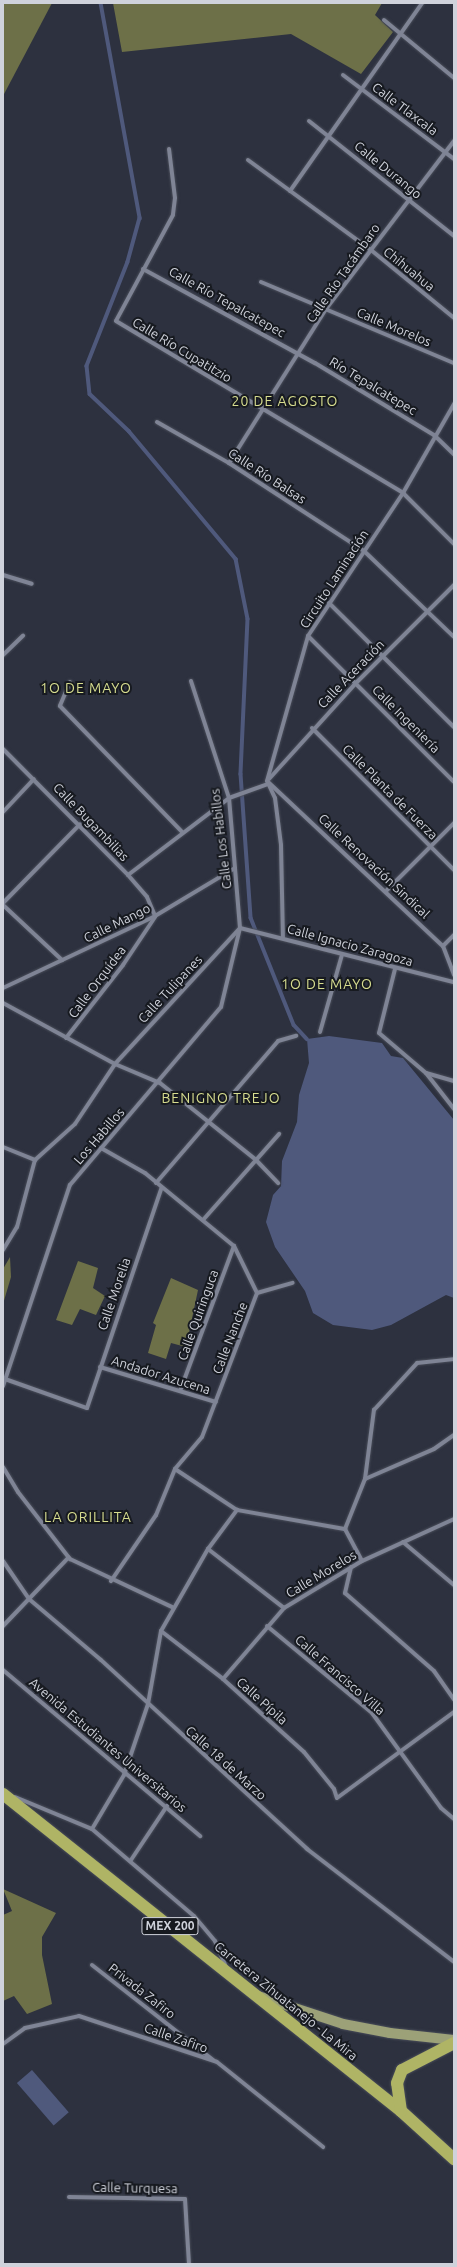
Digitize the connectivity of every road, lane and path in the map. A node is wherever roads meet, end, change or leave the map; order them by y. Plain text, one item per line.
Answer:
1 (422, 3) edge
2 (384, 20) dead end
3 (401, 33) junction
4 (343, 75) dead end
5 (454, 78) edge
6 (362, 88) junction
7 (309, 121) dead end
8 (328, 136) junction
9 (454, 141) edge
10 (169, 148) dead end
11 (445, 152) junction
12 (454, 159) edge
13 (248, 160) dead end
14 (290, 191) junction
15 (408, 200) junction
16 (454, 236) edge
17 (371, 250) junction
18 (143, 269) junction
19 (261, 282) dead end
20 (326, 309) junction
21 (454, 318) edge
22 (300, 355) junction
23 (454, 363) edge
24 (454, 404) edge
25 (262, 410) junction
26 (157, 422) dead end
27 (434, 435) junction
28 (454, 454) edge
29 (229, 463) junction
30 (403, 493) junction
31 (454, 544) edge
32 (364, 551) junction
33 (3, 575) edge
34 (32, 584) dead end
35 (454, 585) edge
36 (329, 603) junction
37 (428, 611) junction
38 (23, 636) dead end
39 (308, 636) junction
40 (454, 637) edge
41 (3, 655) edge
42 (384, 655) junction
43 (191, 681) dead end
44 (70, 682) dead end
45 (356, 683) junction
46 (312, 728) junction
47 (454, 728) edge
48 (3, 749) edge
49 (34, 779) junction
50 (268, 782) junction
51 (454, 782) edge
52 (229, 798) junction
53 (3, 812) edge
54 (454, 823) edge
55 (80, 824) junction
56 (182, 832) junction
57 (430, 846) junction
58 (235, 868) junction
59 (454, 870) edge
60 (128, 875) junction
61 (387, 890) junction
62 (3, 904) edge
63 (155, 916) junction
64 (240, 928) junction
65 (454, 935) edge
66 (284, 938) junction
67 (443, 946) junction
68 (342, 955) junction
69 (62, 960) junction
70 (395, 969) junction
71 (454, 975) edge
72 (454, 982) edge
73 (3, 988) edge
74 (3, 1003) edge
75 (320, 1032) dead end
76 (296, 1036) dead end
77 (66, 1038) junction
78 (115, 1064) junction
79 (426, 1073) junction
80 (454, 1081) edge
81 (160, 1083) junction
82 (454, 1109) edge
83 (208, 1120) junction
84 (279, 1134) dead end
85 (3, 1148) edge
86 (101, 1148) junction
87 (35, 1160) junction
88 (256, 1160) junction
89 (156, 1183) junction
90 (278, 1183) dead end
91 (162, 1187) junction
92 (203, 1220) junction
93 (234, 1246) junction
94 (3, 1250) edge
95 (293, 1283) dead end
96 (257, 1293) junction
97 (454, 1359) edge
98 (100, 1367) junction
99 (5, 1379) junction
100 (3, 1386) edge
101 (180, 1391) junction
102 (216, 1402) junction
103 (454, 1435) edge
104 (3, 1467) edge
105 (175, 1469) junction
106 (365, 1479) junction
107 (237, 1510) junction
108 (454, 1519) edge
109 (345, 1529) junction
110 (403, 1542) junction
111 (208, 1548) junction
112 (69, 1558) junction
113 (3, 1561) edge
114 (362, 1561) junction
115 (352, 1567) junction
116 (111, 1581) junction
117 (454, 1585) edge
118 (29, 1599) junction
119 (172, 1607) junction
120 (284, 1608) junction
121 (3, 1626) edge
122 (267, 1626) junction
123 (161, 1630) junction
124 (3, 1670) edge
125 (223, 1679) junction
126 (454, 1700) edge
127 (148, 1704) junction
128 (454, 1712) edge
129 (400, 1749) junction
130 (124, 1775) junction
131 (3, 1793) edge
132 (167, 1806) junction
133 (454, 1819) edge
134 (92, 1829) junction
135 (200, 1836) dead end
136 (131, 1860) junction
137 (454, 1962) edge
138 (92, 1965) dead end
139 (228, 1971) junction
140 (257, 1996) junction
141 (454, 2040) edge
142 (454, 2043) edge
143 (3, 2044) edge
144 (216, 2062) junction
145 (402, 2111) junction
146 (323, 2147) dead end
147 (454, 2159) edge
148 (68, 2197) dead end
149 (189, 2264) edge

1 - 3 street
2 - 3 street
3 - 5 street
3 - 6 street
4 - 6 street, Calle Tlaxcala
6 - 8 street
6 - 11 street, Calle Tlaxcala
7 - 8 street, Calle Durango
8 - 14 street
8 - 15 street, Calle Durango
9 - 11 street, Calle Río Tacámbaro
10 - 18 street
11 - 12 street, Calle Tlaxcala
11 - 15 street, Calle Río Tacámbaro
13 - 14 street, Chihuahua
14 - 17 street, Chihuahua
15 - 16 street, Calle Durango
15 - 17 street, Calle Río Tacámbaro
17 - 20 street, Calle Río Tacámbaro
17 - 21 street, Chihuahua
18 - 22 street, Calle Río Tepalcatepec
18 - 25 street, Calle Río Cupatitzio
19 - 20 street, Calle Morelos
20 - 22 street, Calle Río Tacámbaro
20 - 23 street, Calle Morelos
22 - 25 street, Calle Río Tacámbaro
22 - 27 street, Río Tepalcatepec
24 - 27 street, Circuito Laminación
25 - 29 street, Calle Río Tacámbaro
25 - 30 street, Calle Río Cupatitzio
26 - 29 street, Calle Río Balsas
27 - 28 street, Río Tepalcatepec
27 - 30 street, Circuito Laminación
29 - 32 street, Calle Río Balsas
30 - 31 street, Calle Río Cupatitzio
30 - 32 street, Circuito Laminación
32 - 36 street, Circuito Laminación
32 - 37 street, Calle Río Balsas
33 - 34 street
35 - 37 street, Calle Aceración
36 - 39 street, Circuito Laminación
36 - 42 street
37 - 40 street, Calle Río Balsas
37 - 42 street, Calle Aceración
38 - 41 street
39 - 45 street, Calle Ingeniería
39 - 50 street, Circuito Laminación
42 - 45 street, Calle Aceración
42 - 47 street
43 - 52 street, Calle Los Habillos
44 - 56 street
45 - 46 street, Calle Aceración
45 - 51 street, Calle Ingeniería
46 - 50 street, Calle Aceración
46 - 57 street, Calle Planta de Fuerza
48 - 49 street, Calle Bugambilias
49 - 53 street
49 - 55 street, Calle Bugambilias
50 - 52 street, Calle Aceración
50 - 61 street, Calle Renovación Sindical
50 - 66 street
52 - 56 street, Calle Aceración
52 - 58 street, Calle Los Habillos
54 - 57 street
55 - 60 street, Calle Bugambilias
55 - 62 street
56 - 60 street, Calle Aceración
57 - 59 street, Calle Planta de Fuerza
57 - 61 street
58 - 63 street, Calle Mango
58 - 64 street, Calle Los Habillos
60 - 63 street, Calle Bugambilias
61 - 67 street, Calle Renovación Sindical
62 - 69 street
63 - 69 street, Calle Mango
63 - 77 street, Calle Orquídea
64 - 66 street, Calle Ignacio Zaragoza
64 - 78 street, Calle Tulipanes
64 - 81 street, Los Habillos
65 - 67 street
66 - 68 street, Calle Ignacio Zaragoza
67 - 71 street, Calle Renovación Sindical
68 - 70 street, Calle Ignacio Zaragoza
68 - 75 street
69 - 73 street, Calle Mango
70 - 72 street, Calle Ignacio Zaragoza
70 - 79 street
74 - 77 street
76 - 83 street
77 - 78 street
78 - 81 street
78 - 87 street, Calle Tulipanes
79 - 80 street
79 - 82 street
81 - 83 street
81 - 86 street, Los Habillos
83 - 88 street
83 - 89 street
84 - 88 street
85 - 87 street
86 - 89 street, Calle Nanche
86 - 99 street, Los Habillos
87 - 94 street
88 - 90 street
88 - 92 street
89 - 91 street, Calle Nanche
91 - 92 street, Calle Nanche
91 - 98 street, Calle Morelia
92 - 93 street, Calle Nanche
93 - 96 street, Calle Nanche
93 - 101 street, Calle Quiringuca
95 - 96 street
96 - 102 street, Calle Nanche
97 - 106 street
98 - 99 street, Calle Morelia
98 - 101 street, Andador Azucena
99 - 100 street, Los Habillos
101 - 102 street, Andador Azucena
102 - 105 street, Calle Nanche
103 - 106 street
104 - 112 street
105 - 107 street
105 - 116 street, Calle Nanche
106 - 109 street
107 - 109 street
107 - 111 street
108 - 110 street, Calle Morelos
109 - 114 street
110 - 114 street, Calle Morelos
110 - 117 street
111 - 119 street
111 - 120 street
112 - 116 street
112 - 118 street
113 - 118 street, Calle 18 de Marzo
114 - 115 street, Calle Morelos
115 - 120 street, Calle Morelos
115 - 126 street
116 - 119 street
118 - 121 street
118 - 127 street, Calle 18 de Marzo
119 - 123 street
120 - 122 street, Calle Morelos
122 - 125 street, Calle Morelos
122 - 129 street, Calle Francisco Villa
123 - 125 street, Calle Pípila
123 - 127 street
124 - 130 street, Avenida Estudiantes Universitarios
125 - 129 street, Calle Pípila
127 - 130 street
127 - 137 street, Calle 18 de Marzo
128 - 129 street
129 - 133 street, Calle Francisco Villa
130 - 132 street, Avenida Estudiantes Universitarios
130 - 134 street
131 - 134 street
131 - 139 highway, Carretera Zihuatanejo - La Mira / MEX 200
132 - 135 street, Avenida Estudiantes Universitarios
132 - 136 street
134 - 136 street
136 - 139 street
138 - 144 street, Privada Zafiro
139 - 140 highway, Carretera Zihuatanejo - La Mira / MEX 200
140 - 141 main road
140 - 145 highway, Carretera Zihuatanejo - La Mira / MEX 200
142 - 145 highway
143 - 144 street, Calle Zafiro
144 - 146 street, Calle Zafiro
145 - 147 highway, Carretera Zihuatanejo - La Mira / MEX 200
148 - 149 street, Calle Turquesa

